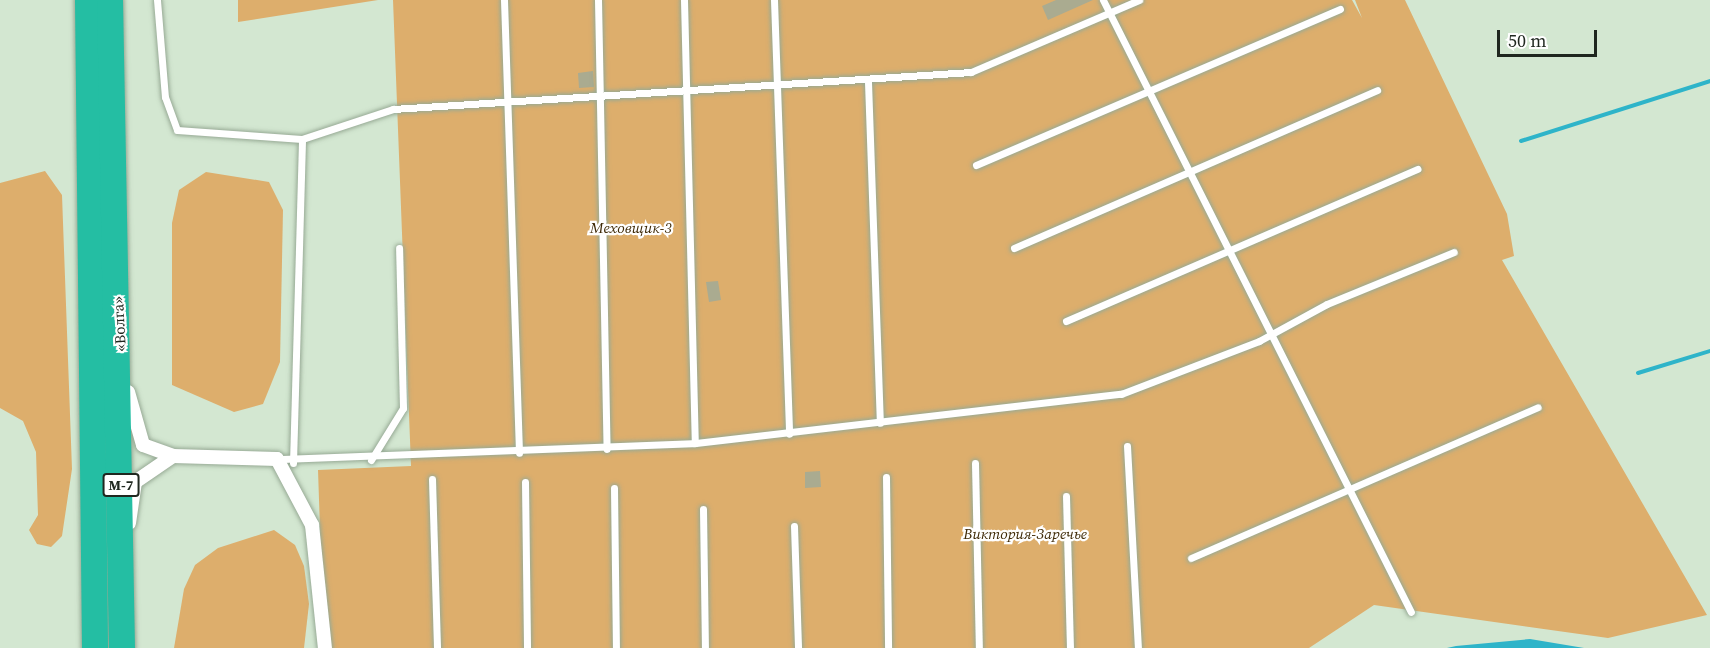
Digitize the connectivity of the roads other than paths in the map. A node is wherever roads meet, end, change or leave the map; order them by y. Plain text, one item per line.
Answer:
1 (88, 0) edge
2 (110, 0) edge
3 (157, 0) edge
4 (504, 0) edge
5 (598, 0) edge
6 (684, 0) edge
7 (774, 0) edge
8 (1103, 0) edge
9 (1139, 0) edge
10 (1340, 9) dead end
11 (1110, 13) junction
12 (868, 82) junction
13 (775, 86) junction
14 (1149, 90) junction
15 (1377, 90) dead end
16 (685, 91) junction
17 (597, 99) junction
18 (508, 101) junction
19 (302, 139) junction
20 (976, 165) dead end
21 (1418, 169) dead end
22 (1190, 170) junction
23 (399, 248) dead end
24 (1014, 248) dead end
25 (1230, 249) junction
26 (1454, 252) dead end
27 (1066, 321) dead end
28 (1271, 331) junction
29 (121, 352) junction
30 (1539, 407) dead end
31 (880, 423) junction
32 (789, 434) junction
33 (695, 443) junction
34 (1126, 446) dead end
35 (606, 449) junction
36 (519, 453) junction
37 (173, 456) junction
38 (277, 459) junction
39 (370, 460) junction
40 (293, 463) junction
41 (975, 463) dead end
42 (886, 477) dead end
43 (432, 479) dead end
44 (525, 483) dead end
45 (1350, 487) junction
46 (614, 488) dead end
47 (1066, 496) dead end
48 (704, 509) dead end
49 (794, 526) dead end
50 (1191, 558) dead end
51 (122, 562) junction
52 (1411, 612) dead end
53 (95, 648) edge
54 (122, 648) edge
55 (324, 648) edge
56 (436, 648) edge
57 (527, 648) edge
58 (616, 648) edge
59 (705, 648) edge
60 (798, 648) edge
61 (888, 648) edge
62 (979, 648) edge
63 (1070, 648) edge
64 (1138, 648) edge

1 - 53 highway, «Волга» / М-7
2 - 29 highway, «Волга» / М-7
3 - 19 lane
4 - 18 lane
5 - 17 lane
6 - 16 lane
7 - 13 lane
8 - 11 lane
9 - 11 lane
10 - 14 lane
11 - 12 lane
11 - 14 lane
12 - 13 lane
12 - 31 lane
13 - 16 lane
13 - 32 lane
14 - 20 lane
14 - 22 lane
15 - 22 lane
16 - 17 lane
16 - 33 lane
17 - 18 lane
17 - 35 lane
18 - 19 lane
18 - 36 lane
19 - 40 lane
21 - 25 lane
22 - 24 lane
22 - 25 lane
23 - 39 lane
25 - 27 lane
25 - 28 lane
26 - 28 lane
28 - 31 lane
28 - 45 lane
29 - 37 street
29 - 51 highway, «Волга» / М-7
30 - 45 lane
31 - 32 lane
32 - 33 lane
33 - 35 lane
34 - 64 lane
35 - 36 lane
36 - 39 lane
37 - 38 street
37 - 51 street
38 - 40 lane
38 - 55 street
39 - 40 lane
41 - 62 lane
42 - 61 lane
43 - 56 lane
44 - 57 lane
45 - 50 lane
45 - 52 lane
46 - 58 lane
47 - 63 lane
48 - 59 lane
49 - 60 lane
51 - 54 highway, «Волга» / М-7

